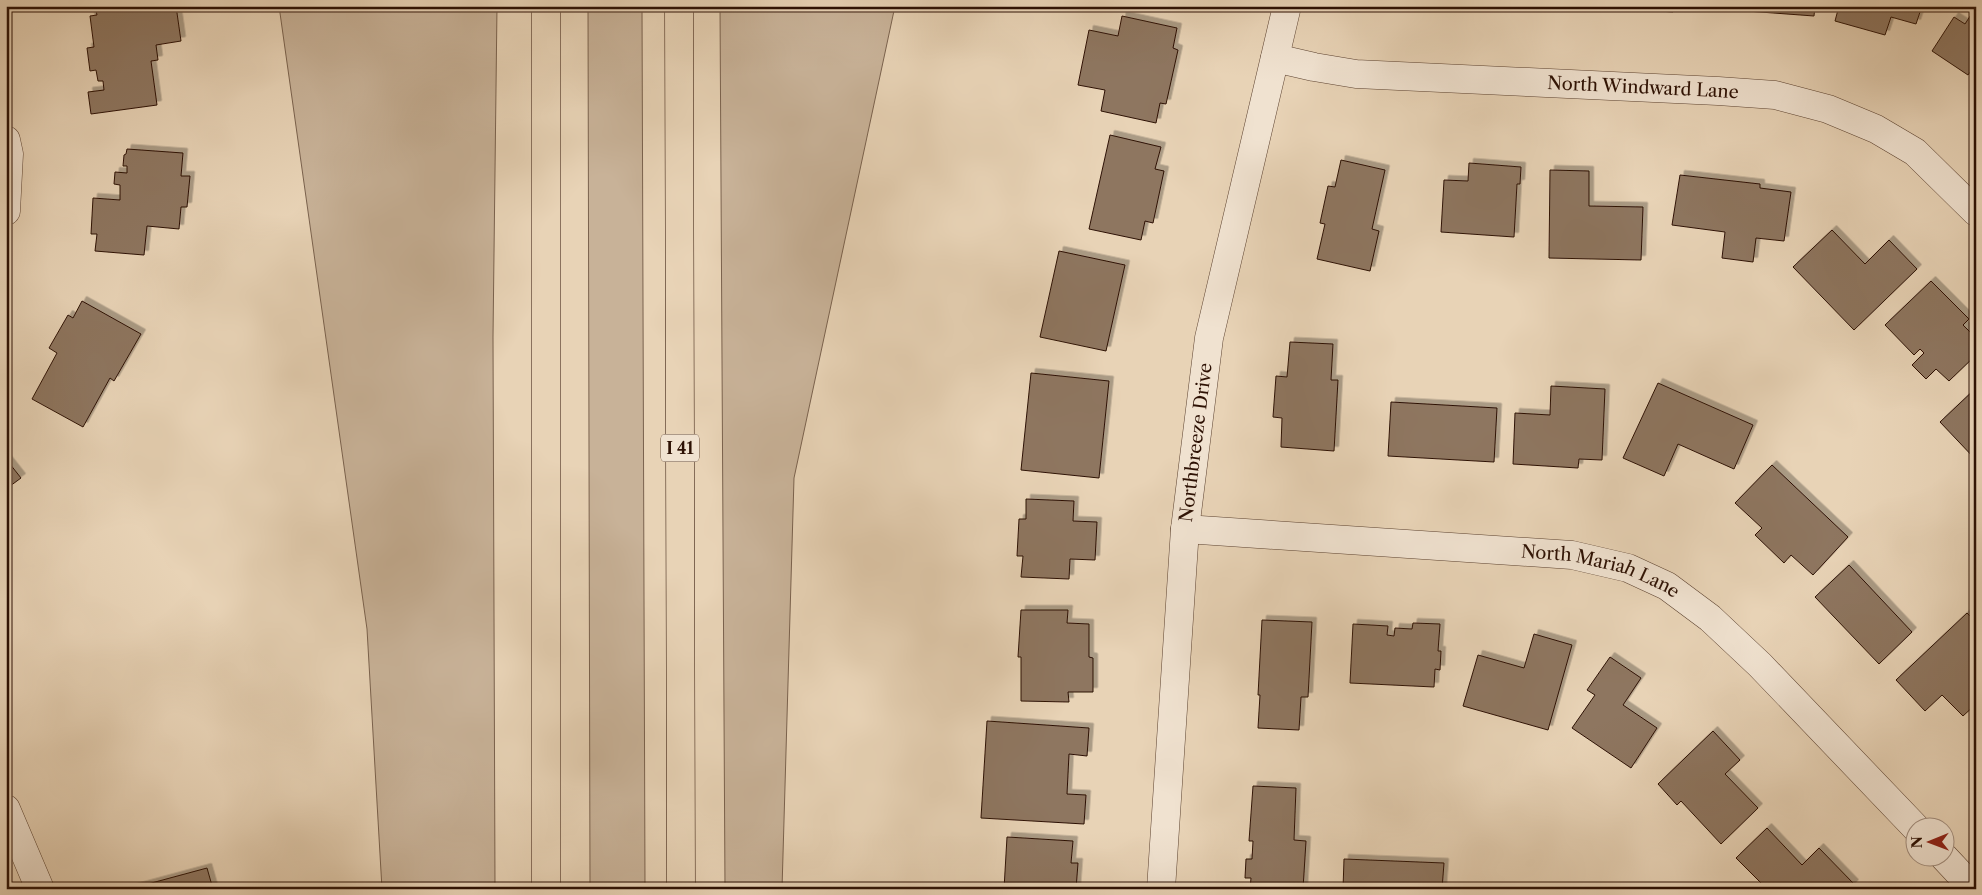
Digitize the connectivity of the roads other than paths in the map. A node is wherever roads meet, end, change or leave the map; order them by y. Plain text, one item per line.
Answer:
1 (546, 6) edge
2 (679, 6) edge
3 (1286, 6) edge
4 (1275, 58) junction
5 (6, 140) edge
6 (6, 211) edge
7 (1976, 212) edge
8 (1186, 529) junction
9 (6, 809) edge
10 (1906, 818) edge
11 (1954, 868) edge
12 (40, 889) edge
13 (546, 889) edge
14 (681, 889) edge
15 (1161, 889) edge
16 (1974, 889) edge

1 - 13 highway
2 - 14 highway, I 41
3 - 4 street, Northbreeze Drive
4 - 7 street, North Windward Lane
4 - 8 street, Northbreeze Drive
5 - 6 street
8 - 10 street, North Mariah Lane
8 - 15 street, Northbreeze Drive
9 - 12 street
11 - 16 street

